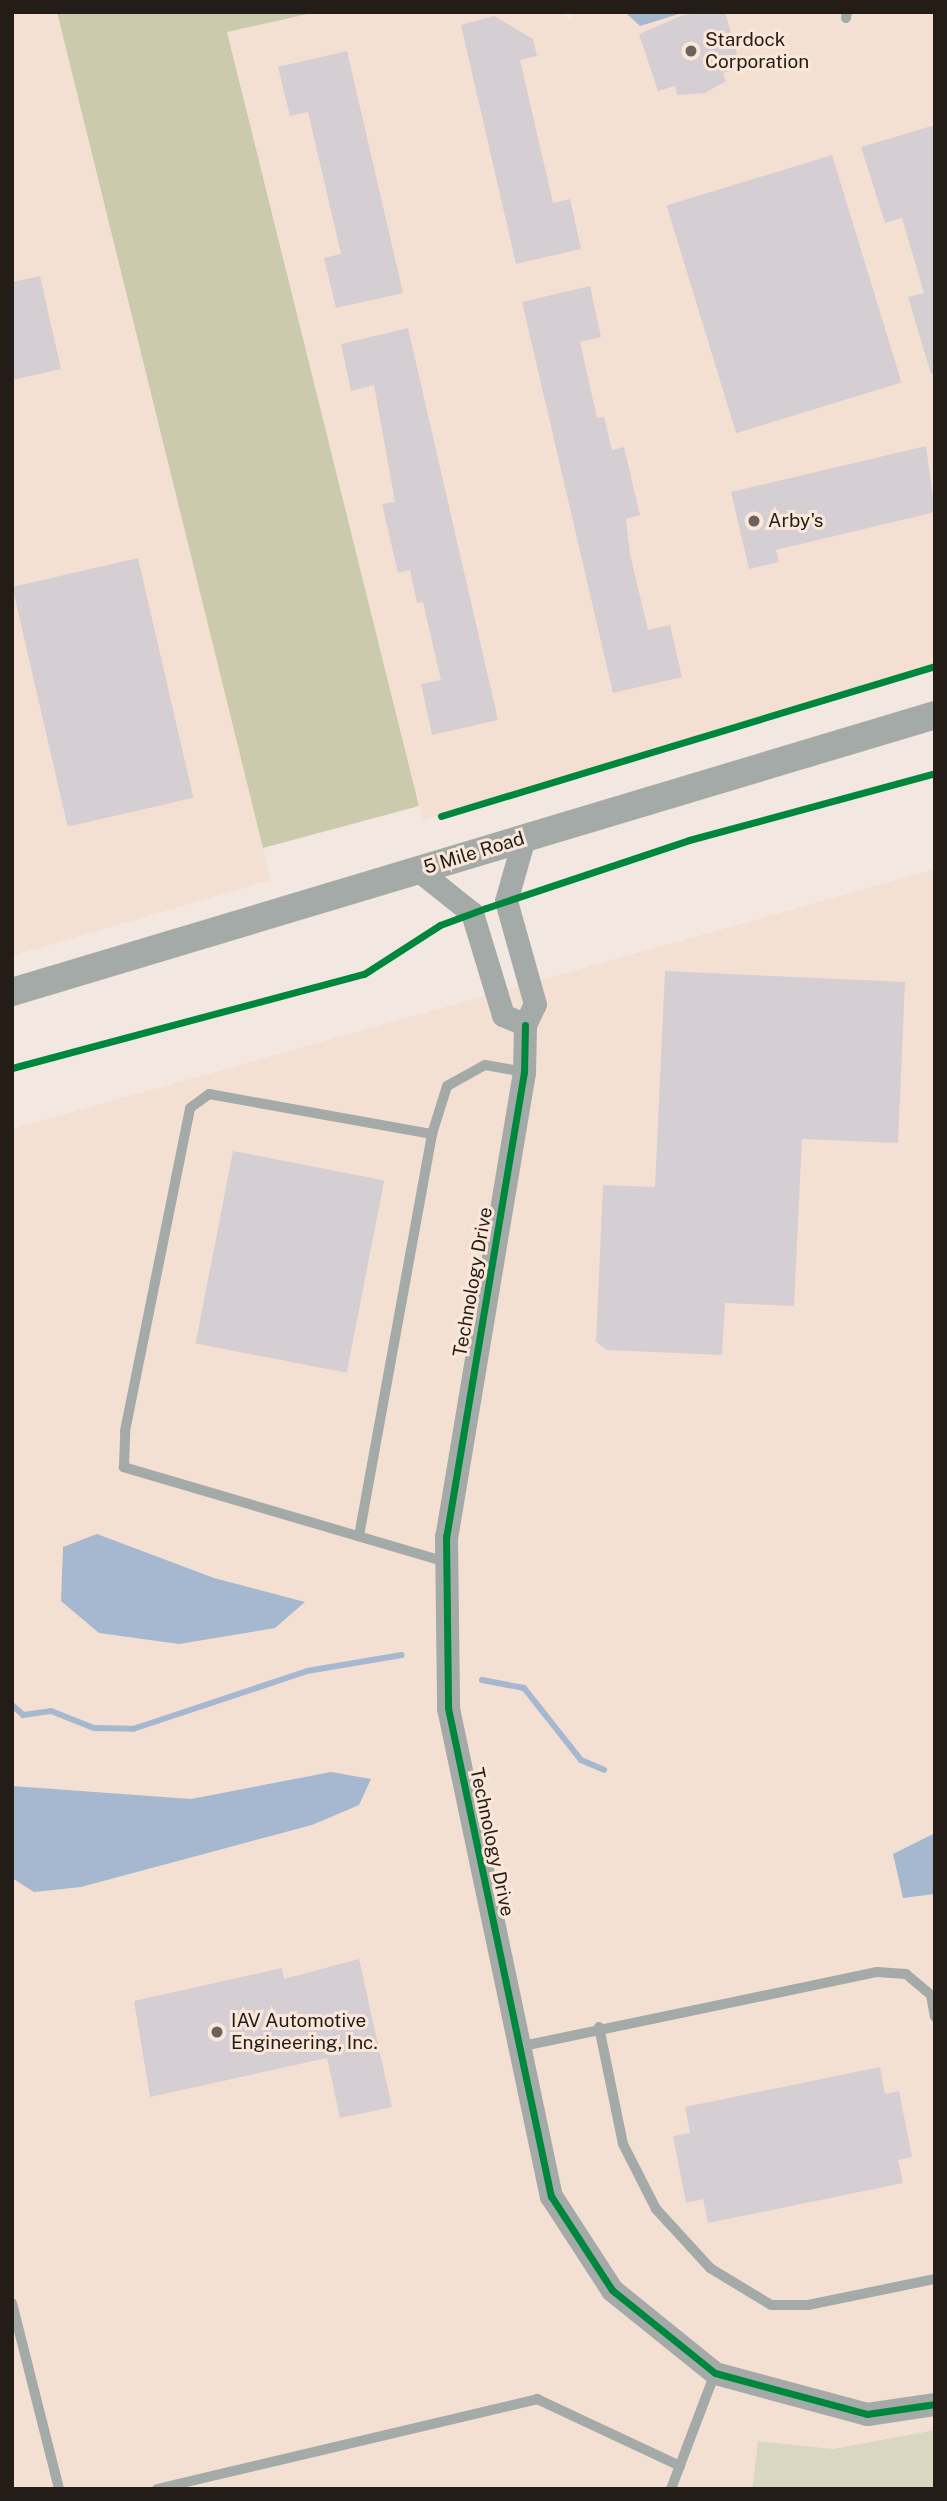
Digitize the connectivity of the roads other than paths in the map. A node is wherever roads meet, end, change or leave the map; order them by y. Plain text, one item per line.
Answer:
1 (935, 715) edge
2 (524, 838) junction
3 (418, 870) junction
4 (12, 992) edge
5 (525, 1025) junction
6 (524, 1072) junction
7 (432, 1134) junction
8 (359, 1536) junction
9 (446, 1562) junction
10 (935, 2017) edge
11 (599, 2027) junction
12 (518, 2048) junction
13 (935, 2279) edge
14 (12, 2302) edge
15 (715, 2373) junction
16 (935, 2404) edge
17 (680, 2466) junction
18 (59, 2489) edge
19 (157, 2489) edge
20 (671, 2489) edge

1 - 2 street, 5 Mile Road
2 - 3 street, 5 Mile Road
2 - 5 street, Technology Drive
3 - 4 street, 5 Mile Road
3 - 5 street
5 - 6 street, Technology Drive
6 - 7 lane
6 - 9 street, Technology Drive
7 - 8 lane
7 - 8 lane
8 - 9 lane
9 - 12 street, Technology Drive
10 - 11 lane
11 - 12 lane
11 - 13 lane
12 - 15 street, Technology Drive
14 - 18 lane
15 - 16 street, Technology Drive
15 - 17 lane
17 - 19 lane
17 - 20 lane

